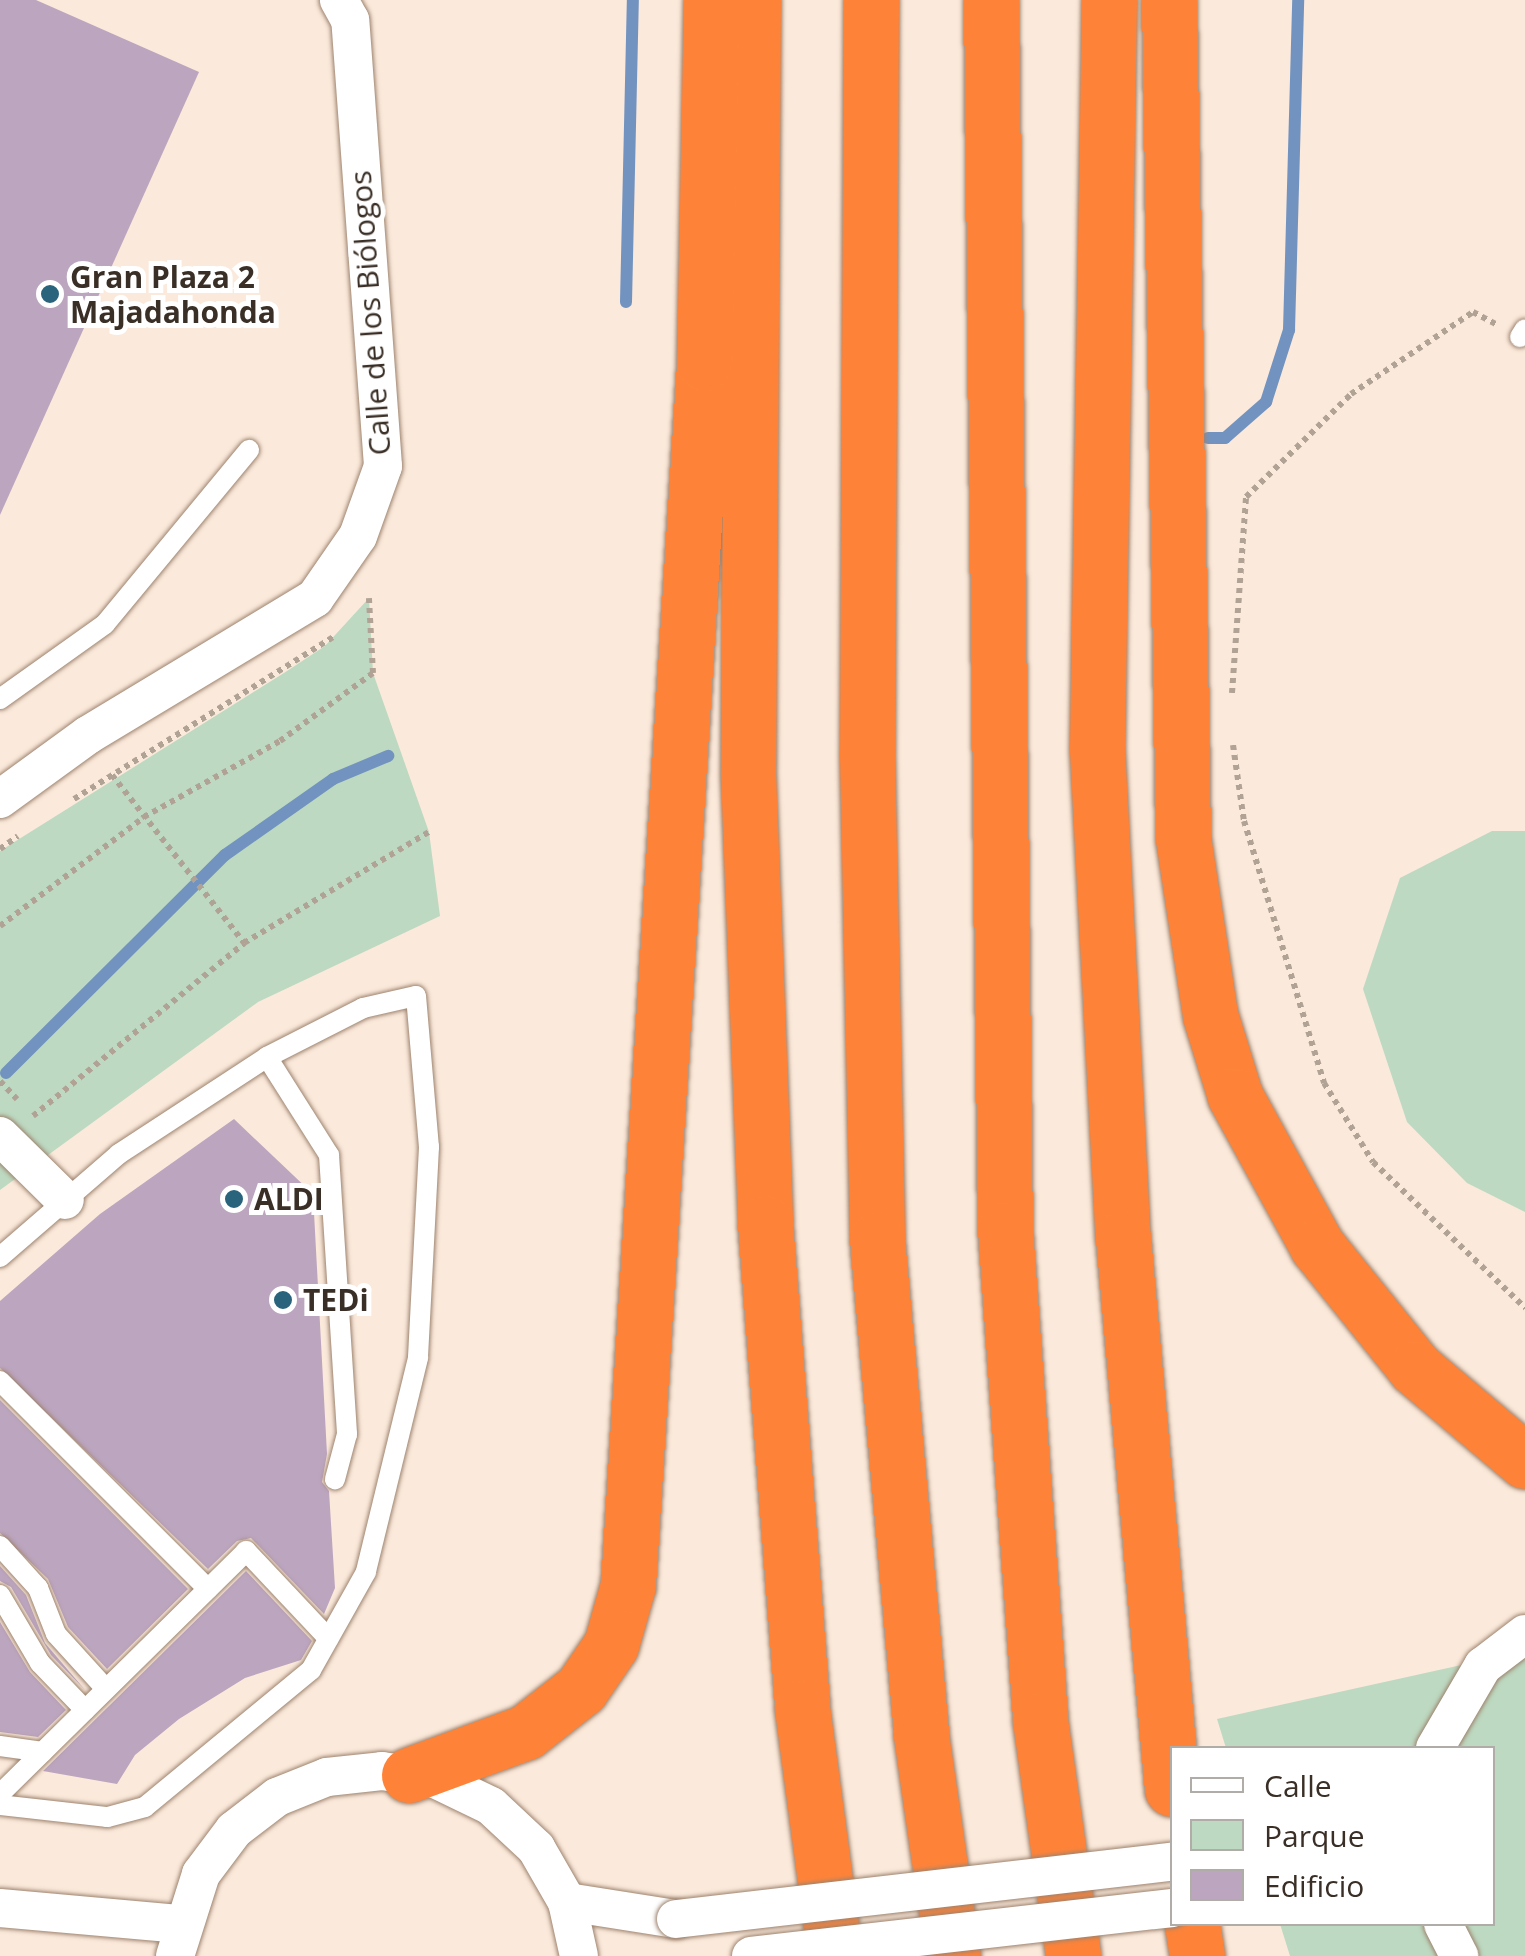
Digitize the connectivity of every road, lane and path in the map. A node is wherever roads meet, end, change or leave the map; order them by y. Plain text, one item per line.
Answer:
1 (338, 0) edge
2 (710, 0) edge
3 (753, 0) edge
4 (872, 0) edge
5 (991, 0) edge
6 (1109, 0) edge
7 (1169, 0) edge
8 (1523, 333) edge
9 (249, 450) dead end
10 (354, 617) dead end
11 (344, 626) dead end
12 (0, 699) edge
13 (1232, 705) dead end
14 (1230, 724) dead end
15 (112, 774) junction
16 (0, 798) edge
17 (57, 810) dead end
18 (144, 817) junction
19 (28, 830) dead end
20 (429, 832) dead end
21 (0, 849) edge
22 (0, 926) edge
23 (244, 943) junction
24 (267, 1057) junction
25 (33, 1116) dead end
26 (0, 1136) edge
27 (65, 1200) junction
28 (0, 1257) edge
29 (1525, 1308) edge
30 (0, 1382) edge
31 (1525, 1461) edge
32 (335, 1479) dead end
33 (0, 1546) edge
34 (208, 1589) junction
35 (0, 1595) edge
36 (1525, 1634) edge
37 (328, 1638) junction
38 (106, 1689) junction
39 (85, 1710) junction
40 (0, 1746) edge
41 (1436, 1746) edge
42 (43, 1752) junction
43 (1170, 1766) edge
44 (409, 1776) junction
45 (0, 1794) edge
46 (0, 1805) edge
47 (1170, 1862) edge
48 (567, 1902) junction
49 (0, 1908) edge
50 (1170, 1908) edge
51 (1192, 1926) edge
52 (1443, 1926) edge
53 (178, 1940) edge
54 (578, 1956) edge
55 (751, 1956) edge
56 (835, 1956) edge
57 (953, 1956) edge
58 (1073, 1956) edge
59 (1197, 1956) edge
60 (1460, 1956) edge

1 - 16 street, Calle de los Biólogos
2 - 44 highway
3 - 56 highway
4 - 57 highway
5 - 58 highway
6 - 43 highway
7 - 31 highway
8 - 13 path
9 - 12 lane
10 - 18 path
11 - 15 path
14 - 29 path
15 - 17 path
15 - 18 path
18 - 22 path
18 - 23 path
19 - 21 path
20 - 23 path
23 - 25 path
24 - 27 lane
24 - 32 lane
24 - 37 lane
26 - 27 street
27 - 28 lane
30 - 34 lane
33 - 38 lane
34 - 37 lane
34 - 38 lane
35 - 39 lane
36 - 41 street
37 - 46 lane
38 - 39 lane
39 - 42 lane
40 - 42 lane
42 - 45 lane
44 - 48 street
44 - 53 street
47 - 48 street, bridge
48 - 54 street
49 - 53 street
50 - 55 street, bridge
51 - 59 highway
52 - 60 street

